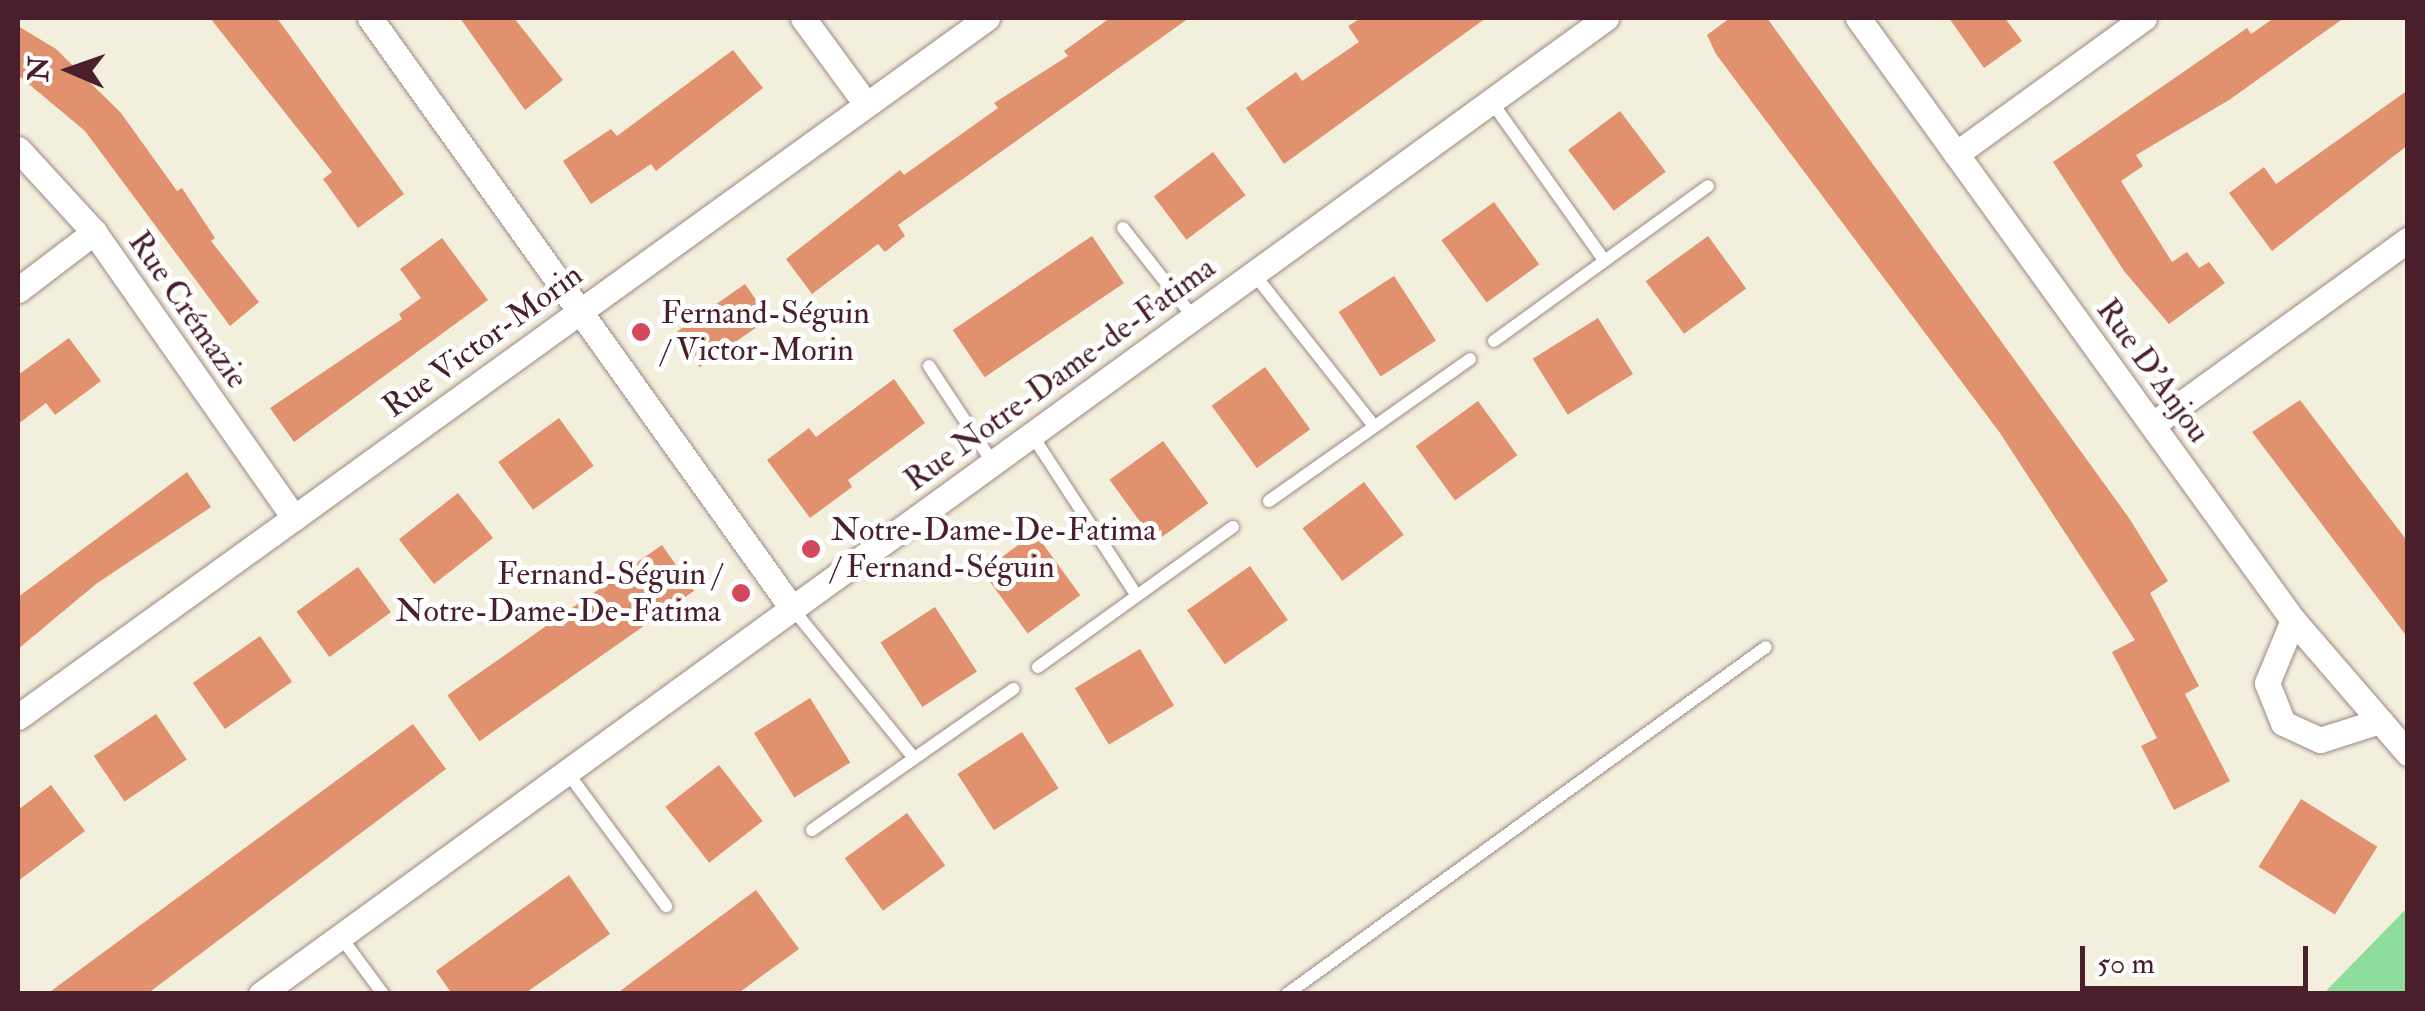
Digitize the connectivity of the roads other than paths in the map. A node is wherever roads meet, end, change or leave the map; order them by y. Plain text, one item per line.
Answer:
1 (370, 18) edge
2 (802, 18) edge
3 (987, 18) edge
4 (1606, 18) edge
5 (1858, 18) edge
6 (2144, 18) edge
7 (1491, 101) junction
8 (866, 104) junction
9 (18, 149) edge
10 (1956, 154) junction
11 (1708, 186) dead end
12 (1122, 228) dead end
13 (94, 232) junction
14 (2408, 240) edge
15 (1604, 260) junction
16 (1254, 274) junction
17 (18, 290) edge
18 (582, 310) junction
19 (1193, 318) junction
20 (1494, 341) dead end
21 (1470, 359) dead end
22 (929, 366) dead end
23 (2152, 425) junction
24 (1374, 426) junction
25 (1032, 435) junction
26 (993, 463) junction
27 (1268, 501) dead end
28 (294, 518) junction
29 (1233, 527) dead end
30 (1137, 596) junction
31 (792, 608) junction
32 (2293, 620) junction
33 (1766, 647) dead end
34 (1038, 666) dead end
35 (1013, 688) dead end
36 (18, 717) edge
37 (2380, 720) junction
38 (2408, 753) edge
39 (913, 757) junction
40 (567, 772) junction
41 (812, 830) dead end
42 (666, 906) dead end
43 (340, 936) junction
44 (261, 994) edge
45 (383, 994) edge
46 (1287, 994) edge

1 - 18 street
2 - 8 street
3 - 8 street, Rue Victor-Morin
4 - 7 street, Rue Notre-Dame-de-Fatima
5 - 10 street, Rue D'Anjou
6 - 10 street
7 - 15 lane
7 - 16 street, Rue Notre-Dame-de-Fatima
8 - 18 street, Rue Victor-Morin
9 - 13 street, Rue Crémazie
10 - 23 street, Rue D'Anjou
11 - 15 lane
12 - 19 lane
13 - 17 street
13 - 28 street, Rue Crémazie
14 - 23 street
15 - 20 lane
16 - 19 street, Rue Notre-Dame-de-Fatima
16 - 24 lane
18 - 28 street, Rue Victor-Morin
18 - 31 street
19 - 25 street, Rue Notre-Dame-de-Fatima
21 - 24 lane
22 - 26 lane
23 - 32 street, Rue D'Anjou
24 - 27 lane
25 - 26 street, Rue Notre-Dame-de-Fatima
25 - 30 lane
26 - 31 street, Rue Notre-Dame-de-Fatima
28 - 36 street, Rue Victor-Morin
29 - 30 lane
30 - 34 lane
31 - 39 lane
31 - 40 street, Rue Notre-Dame-de-Fatima
32 - 37 street, Rue D'Anjou
32 - 37 street
33 - 46 lane
35 - 39 lane
37 - 38 street, Rue D'Anjou
39 - 41 lane
40 - 42 lane
40 - 43 street, Rue Notre-Dame-de-Fatima
43 - 44 street, Rue Notre-Dame-de-Fatima
43 - 45 lane

